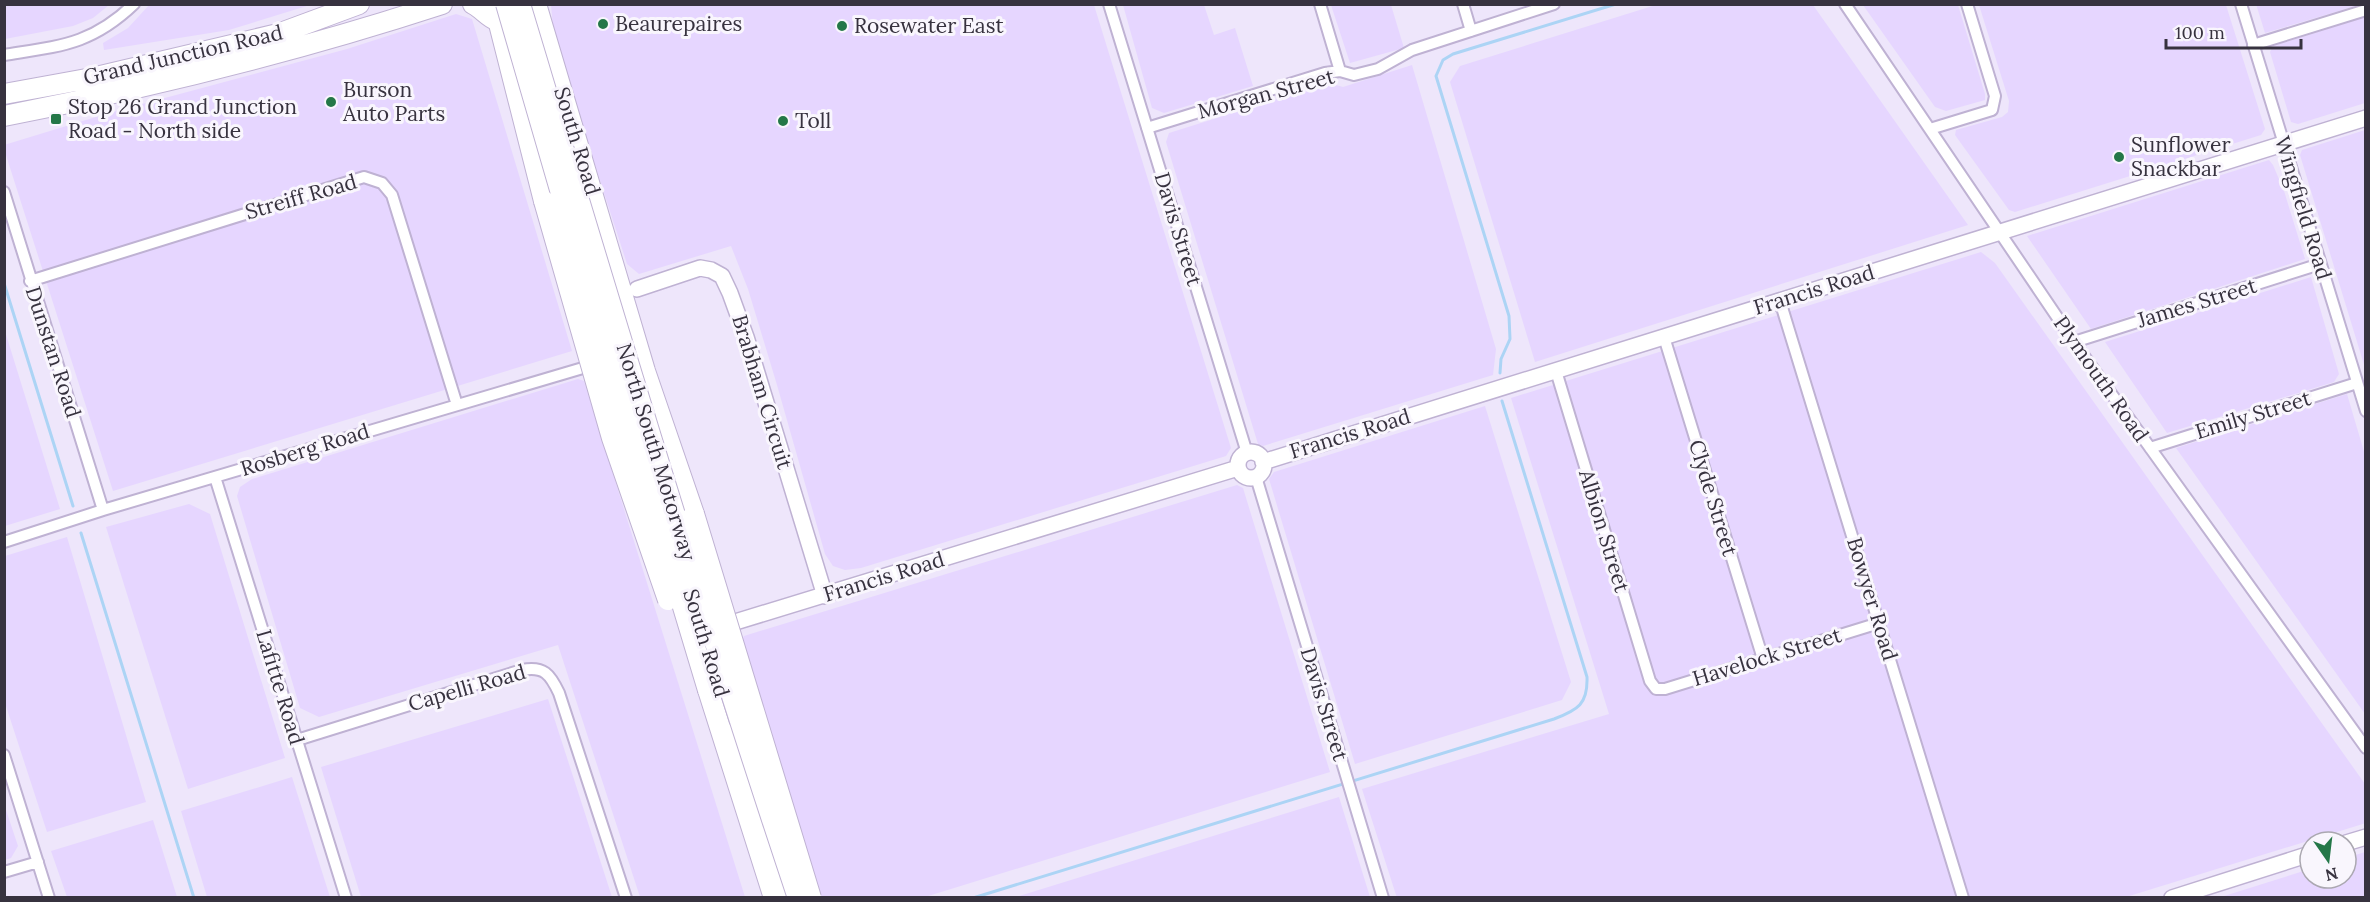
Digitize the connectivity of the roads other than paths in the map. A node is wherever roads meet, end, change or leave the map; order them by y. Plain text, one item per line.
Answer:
1 (134, 4) edge
2 (359, 4) edge
3 (442, 4) edge
4 (473, 4) edge
5 (520, 4) edge
6 (1109, 4) edge
7 (1320, 4) edge
8 (1463, 4) edge
9 (1554, 4) edge
10 (1845, 4) edge
11 (1967, 4) edge
12 (2241, 4) edge
13 (499, 10) edge
14 (539, 10) edge
15 (2366, 10) edge
16 (1471, 31) junction
17 (2253, 45) junction
18 (4, 55) edge
19 (1340, 71) junction
20 (4, 94) edge
21 (4, 116) edge
22 (2366, 118) edge
23 (1147, 128) junction
24 (1930, 129) junction
25 (2284, 144) junction
26 (4, 192) edge
27 (2000, 233) junction
28 (2320, 264) junction
29 (30, 281) junction
30 (632, 296) junction
31 (1780, 301) junction
32 (1664, 337) junction
33 (2074, 342) junction
34 (606, 361) joint
35 (1556, 370) junction
36 (2357, 383) junction
37 (457, 405) junction
38 (2366, 411) edge
39 (2150, 448) junction
40 (1247, 453) junction
41 (1263, 462) junction
42 (1238, 468) junction
43 (215, 477) junction
44 (1256, 477) junction
45 (104, 510) junction
46 (4, 542) edge
47 (825, 596) junction
48 (1879, 623) junction
49 (702, 632) junction
50 (1763, 658) junction
51 (1656, 689) joint
52 (708, 690) junction
53 (297, 740) junction
54 (2366, 748) edge
55 (4, 755) edge
56 (2298, 859) edge
57 (38, 862) junction
58 (4, 872) edge
59 (49, 897) edge
60 (346, 897) edge
61 (626, 897) edge
62 (774, 897) edge
63 (788, 897) edge
64 (798, 897) edge
65 (812, 897) edge
66 (1383, 897) edge
67 (1963, 897) edge
68 (2172, 897) edge

1 - 18 street
2 - 20 highway, Grand Junction Road
3 - 21 highway, Grand Junction Road
4 - 13 highway
5 - 64 highway, North South Motorway, bridge
6 - 23 street, Davis Street
7 - 19 street
8 - 16 street
9 - 16 street, Morgan Street
10 - 24 street, Plymouth Road
11 - 24 street
12 - 17 street, Wingfield Road
13 - 52 highway, North South Motorway, bridge
13 - 52 highway, bridge
14 - 30 highway, South Road
15 - 17 street
16 - 19 street, Morgan Street
17 - 25 street, Wingfield Road
19 - 23 street, Morgan Street
22 - 25 street, Francis Road
23 - 40 street, Davis Street
24 - 27 street, Plymouth Road
25 - 27 street, Francis Road
25 - 28 street, Wingfield Road
26 - 29 street, Dunstan Road
27 - 31 street, Francis Road
27 - 33 street, Plymouth Road
28 - 33 street, James Street
28 - 36 street, Wingfield Road
29 - 37 street, Streiff Road
29 - 45 street, Dunstan Road
30 - 47 street, Brabham Circuit
30 - 65 highway, South Road, bridge
31 - 32 street, Francis Road
31 - 48 street, Bowyer Road
32 - 35 street, Francis Road
32 - 50 street, Clyde Street
33 - 39 street, Plymouth Road
34 - 37 street, Rosberg Road
34 - 49 street, South Road
35 - 41 street, Francis Road
35 - 51 street, Albion Street
36 - 38 street, Wingfield Road
36 - 39 street, Emily Street
37 - 43 street, Rosberg Road
39 - 54 street, Plymouth Road
40 - 41 street
40 - 42 street
41 - 44 street
42 - 44 street
42 - 47 street, Francis Road
43 - 45 street, Rosberg Road
43 - 53 street, Lafitte Road
44 - 66 street, Davis Street
45 - 46 street, Rosberg Road
47 - 49 street, Francis Road
48 - 50 street, Havelock Street
48 - 67 street, Bowyer Road
49 - 63 street, South Road
50 - 51 street, Havelock Street
52 - 62 highway, North South Motorway
53 - 60 street, Lafitte Road
53 - 61 street, Capelli Road
55 - 57 street
56 - 68 street
57 - 58 street
57 - 59 street

